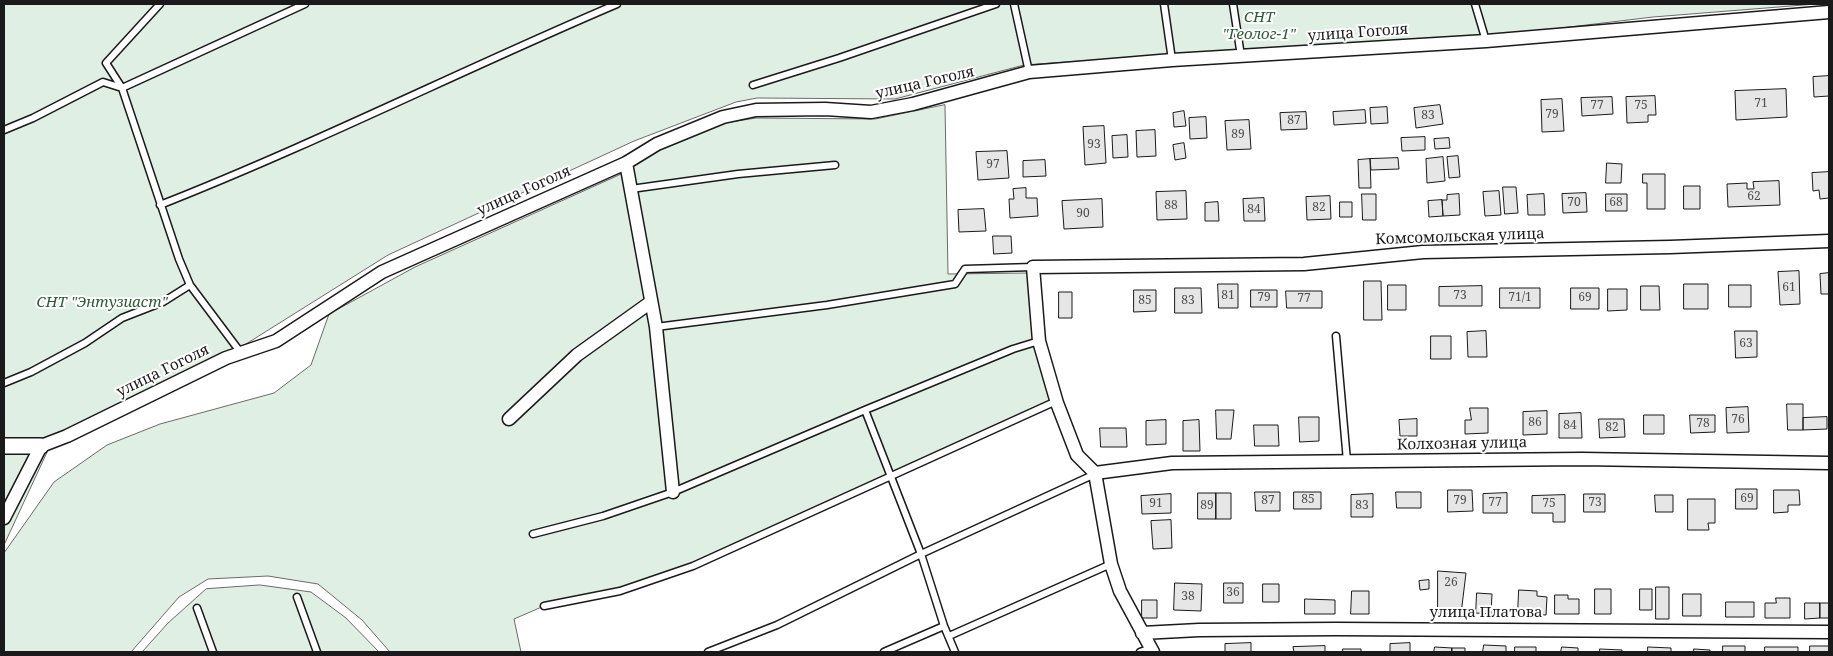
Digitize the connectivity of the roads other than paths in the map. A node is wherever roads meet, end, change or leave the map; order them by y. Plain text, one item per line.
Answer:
1 (160, 4) edge
2 (305, 4) edge
3 (618, 4) edge
4 (996, 4) edge
5 (1014, 4) edge
6 (1164, 4) edge
7 (1233, 4) edge
8 (1475, 4) edge
9 (1829, 12) edge
10 (1486, 41) junction
11 (1241, 56) junction
12 (1172, 60) junction
13 (1029, 72) junction
14 (753, 85) dead end
15 (122, 88) junction
16 (4, 130) edge
17 (626, 163) junction
18 (835, 165) dead end
19 (631, 190) junction
20 (160, 205) junction
21 (1829, 241) edge
22 (1033, 267) junction
23 (190, 284) junction
24 (651, 302) junction
25 (656, 327) junction
26 (1336, 336) dead end
27 (1039, 341) junction
28 (241, 353) junction
29 (4, 383) edge
30 (1052, 403) dead end
31 (865, 410) junction
32 (509, 419) dead end
33 (4, 446) edge
34 (42, 446) junction
35 (1347, 461) junction
36 (1829, 463) edge
37 (1095, 473) junction
38 (890, 475) junction
39 (673, 492) junction
40 (4, 518) edge
41 (533, 534) dead end
42 (921, 554) junction
43 (1111, 564) junction
44 (297, 596) dead end
45 (544, 606) dead end
46 (197, 608) dead end
47 (944, 626) junction
48 (1829, 632) edge
49 (1142, 633) junction
50 (949, 636) junction
51 (1148, 651) edge
52 (213, 652) edge
53 (317, 652) edge
54 (708, 652) edge
55 (884, 652) edge
56 (955, 652) edge

1 - 15 lane
2 - 15 lane
3 - 20 lane
4 - 14 lane
5 - 13 lane
6 - 12 lane
7 - 11 lane
8 - 10 lane
9 - 10 street, улица Гоголя
10 - 11 street, улица Гоголя
11 - 12 street, улица Гоголя
12 - 13 street, улица Гоголя
13 - 17 street, улица Гоголя
15 - 16 lane
15 - 20 lane
17 - 19 street
17 - 28 street, улица Гоголя
18 - 19 lane
19 - 24 street
20 - 23 lane
21 - 22 street, Комсомольская улица
22 - 25 lane
22 - 27 street
23 - 28 lane
23 - 29 lane
24 - 25 street
24 - 32 street
25 - 39 street
26 - 35 lane
27 - 31 lane
27 - 37 street
28 - 34 street, улица Гоголя
30 - 38 lane
31 - 38 lane
31 - 39 lane
33 - 34 street
34 - 40 street
35 - 36 street, Колхозная улица
35 - 37 street, Колхозная улица
37 - 42 lane
37 - 43 street
38 - 42 lane
38 - 45 lane
39 - 41 lane
42 - 47 lane
42 - 54 lane
43 - 49 street
43 - 50 lane
44 - 53 lane
46 - 52 lane
47 - 50 lane
47 - 55 lane
48 - 49 street, улица Платова
49 - 51 street
50 - 56 lane

